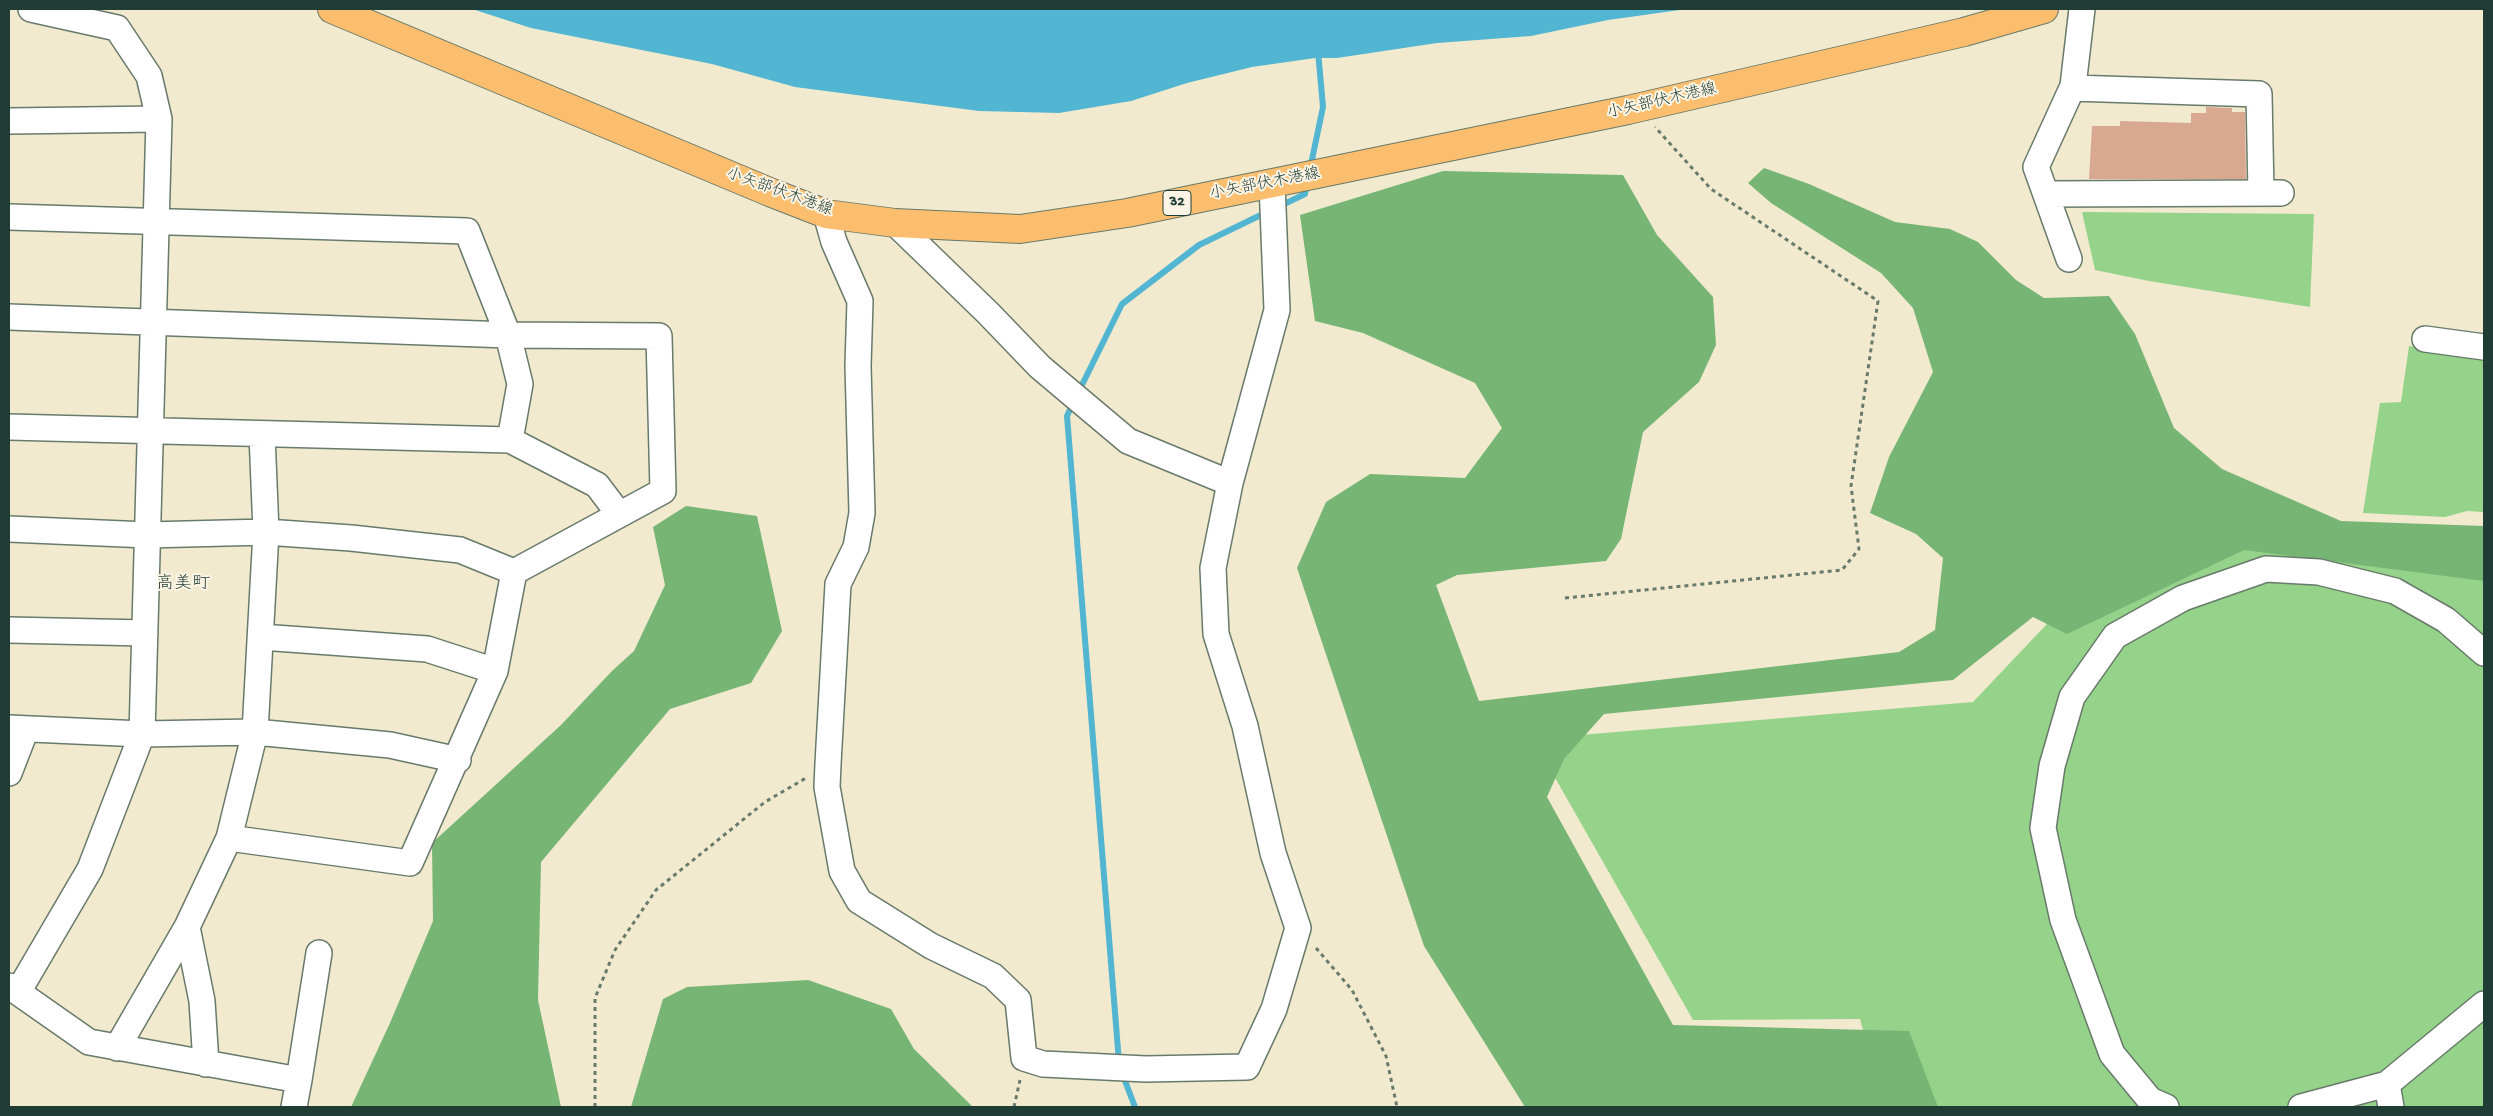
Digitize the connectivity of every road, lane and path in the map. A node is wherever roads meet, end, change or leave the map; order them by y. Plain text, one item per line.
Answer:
1 (31, 9) edge
2 (332, 9) edge
3 (2044, 9) edge
4 (2082, 9) edge
5 (2072, 88) junction
6 (1638, 108) junction
7 (159, 119) junction
8 (9, 121) edge
9 (1272, 184) junction
10 (2046, 194) junction
11 (826, 214) junction
12 (9, 217) edge
13 (156, 222) junction
14 (895, 223) junction
15 (2069, 259) dead end
16 (9, 317) edge
17 (153, 324) junction
18 (508, 335) junction
19 (2425, 339) dead end
20 (2484, 346) edge
21 (9, 427) edge
22 (150, 431) junction
23 (262, 435) junction
24 (510, 440) junction
25 (1230, 483) junction
26 (619, 514) junction
27 (9, 529) edge
28 (266, 532) junction
29 (147, 535) junction
30 (514, 572) junction
31 (1565, 598) dead end
32 (9, 630) edge
33 (145, 633) junction
34 (261, 637) junction
35 (2484, 654) edge
36 (496, 671) junction
37 (17, 728) edge
38 (255, 732) junction
39 (142, 734) junction
40 (458, 760) junction
41 (828, 764) junction
42 (9, 773) edge
43 (229, 838) junction
44 (187, 927) junction
45 (1298, 928) junction
46 (319, 953) dead end
47 (14, 989) edge
48 (2484, 1004) edge
49 (118, 1048) junction
50 (206, 1064) junction
51 (299, 1080) junction
52 (2389, 1096) edge
53 (294, 1107) edge
54 (595, 1107) edge
55 (1397, 1107) edge
56 (2166, 1107) edge
57 (2301, 1107) edge

1 - 7 street
2 - 11 main road, 小矢部伏木港線 / 32
3 - 6 main road, 小矢部伏木港線 / 32
4 - 5 street
5 - 10 street
5 - 10 street
6 - 9 main road, 小矢部伏木港線 / 32
6 - 31 path
7 - 8 street
7 - 13 street
9 - 14 main road, 小矢部伏木港線 / 32
9 - 25 street
10 - 15 street
11 - 14 main road, 小矢部伏木港線 / 32
11 - 41 street
12 - 13 street
13 - 17 street
13 - 18 street
14 - 25 street
16 - 17 street
17 - 18 street
17 - 22 street
18 - 24 street
18 - 26 street
19 - 20 street
21 - 22 street
22 - 23 street
22 - 29 street
23 - 24 street
23 - 28 street
24 - 26 street
25 - 45 street
26 - 30 street
27 - 29 street
28 - 29 street
28 - 30 street
28 - 34 street
29 - 33 street
30 - 36 street
32 - 33 street
33 - 39 street
34 - 36 street
34 - 38 street
35 - 56 street
36 - 40 street
37 - 39 street
37 - 42 street
38 - 39 street
38 - 40 street
38 - 43 street
39 - 47 street
40 - 43 street
41 - 45 street
41 - 54 path
43 - 44 street
44 - 49 street
44 - 50 street
45 - 55 path
46 - 51 street
47 - 49 street
48 - 52 street
49 - 50 street
50 - 51 street
51 - 53 street
52 - 57 street

